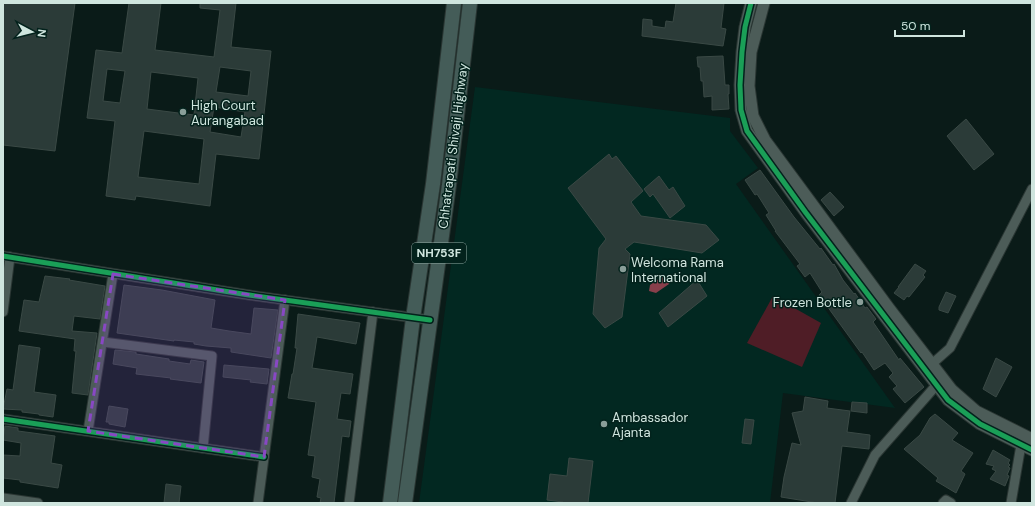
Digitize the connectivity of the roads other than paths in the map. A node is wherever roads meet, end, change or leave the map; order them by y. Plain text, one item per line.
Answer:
1 (454, 3) edge
2 (470, 3) edge
3 (751, 3) edge
4 (764, 3) edge
5 (746, 52) junction
6 (1032, 189) edge
7 (7, 257) edge
8 (113, 274) junction
9 (285, 300) junction
10 (3, 312) edge
11 (373, 312) junction
12 (413, 318) junction
13 (430, 320) junction
14 (103, 342) junction
15 (930, 368) junction
16 (940, 381) junction
17 (3, 419) edge
18 (88, 432) junction
19 (1032, 439) edge
20 (1021, 445) junction
21 (203, 448) junction
22 (1032, 450) edge
23 (264, 457) junction
24 (3, 498) edge
25 (38, 503) edge
26 (258, 503) edge
27 (348, 503) edge
28 (390, 503) edge
29 (405, 503) edge
30 (851, 503) edge
31 (944, 503) edge
32 (951, 503) edge
33 (1011, 503) edge

1 - 12 highway, Chhatrapati Shivaji Highway / NH753F
2 - 13 highway, Chhatrapati Shivaji Highway / NH753F
3 - 5 street
4 - 5 street
5 - 15 street
6 - 15 street
7 - 8 street
7 - 10 street
8 - 9 street
8 - 14 street
9 - 11 street
9 - 23 street
11 - 12 street
11 - 27 street
12 - 13 street
12 - 28 highway, Chhatrapati Shivaji Highway / NH753F
13 - 29 highway, Chhatrapati Shivaji Highway / NH753F
14 - 18 street
14 - 21 street
15 - 16 street
16 - 19 street
16 - 20 street
16 - 30 street
17 - 18 street
18 - 21 street
20 - 22 street
20 - 33 street
21 - 23 street
23 - 26 street
24 - 25 street
31 - 32 street

